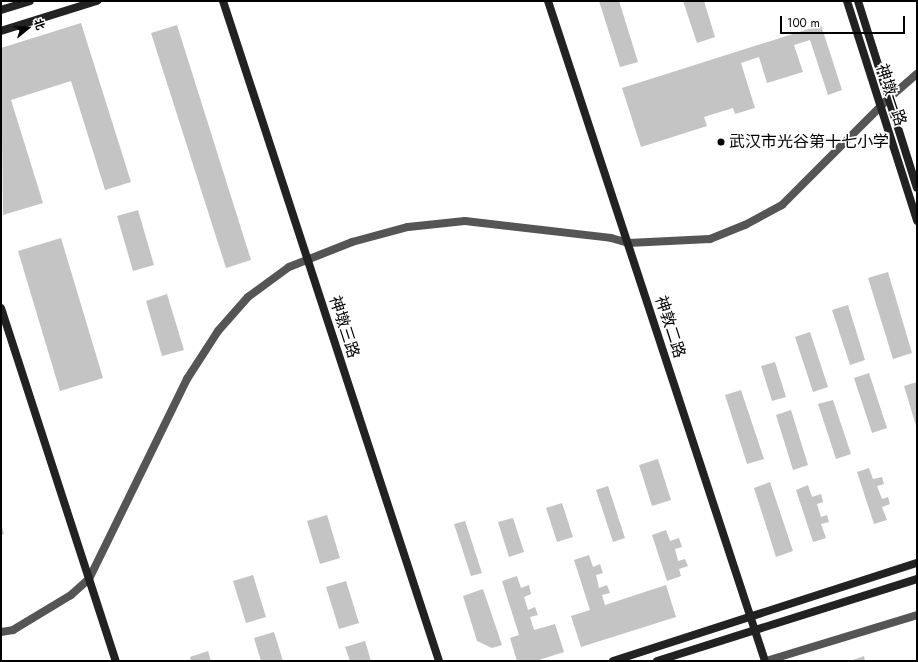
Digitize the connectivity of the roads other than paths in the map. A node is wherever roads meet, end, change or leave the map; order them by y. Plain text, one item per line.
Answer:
1 (30, 1) edge
2 (97, 1) edge
3 (222, 1) edge
4 (548, 1) edge
5 (847, 1) edge
6 (858, 1) edge
7 (1, 10) edge
8 (1, 31) edge
9 (917, 74) edge
10 (888, 99) junction
11 (880, 108) junction
12 (917, 188) edge
13 (917, 221) edge
14 (628, 243) junction
15 (307, 260) junction
16 (1, 308) edge
17 (917, 562) edge
18 (90, 579) junction
19 (917, 579) edge
20 (917, 615) edge
21 (751, 618) junction
22 (755, 630) junction
23 (1, 632) edge
24 (116, 661) edge
25 (438, 661) edge
26 (613, 661) edge
27 (657, 661) edge
28 (765, 661) edge

1 - 7 street
2 - 8 street
3 - 15 street, 神墩三路
4 - 14 street, 神敦二路
5 - 11 street, 神墩一路
6 - 10 street, 神墩一路
9 - 10 street
10 - 11 street
10 - 12 street, 神墩一路
11 - 13 street, 神墩一路
11 - 14 street
14 - 15 street
14 - 21 street, 神敦二路
15 - 18 street
15 - 25 street, 神墩三路
16 - 18 street
17 - 21 street
18 - 23 street
18 - 24 street
19 - 22 street
20 - 28 street
21 - 22 street, 神敦二路
21 - 26 street
22 - 27 street
22 - 28 street, 神敦二路

